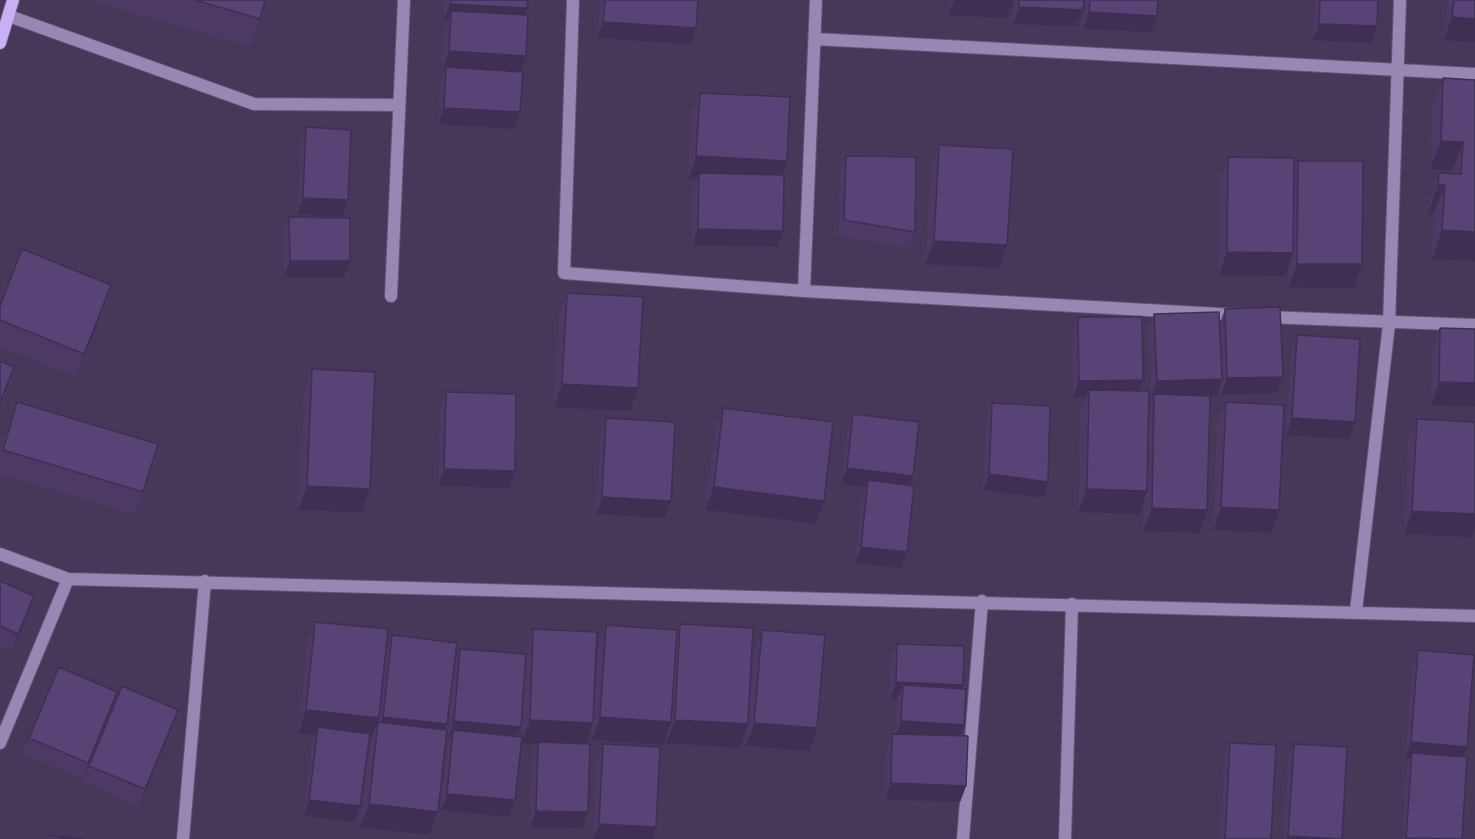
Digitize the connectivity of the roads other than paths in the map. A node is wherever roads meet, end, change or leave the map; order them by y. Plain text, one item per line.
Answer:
1 (13, 0) edge
2 (404, 0) edge
3 (573, 0) edge
4 (816, 0) edge
5 (1400, 0) edge
6 (9, 16) junction
7 (815, 39) junction
8 (0, 43) edge
9 (1398, 71) junction
10 (1475, 74) edge
11 (399, 105) junction
12 (804, 291) junction
13 (391, 296) dead end
14 (1389, 324) junction
15 (1475, 325) edge
16 (0, 554) edge
17 (68, 579) junction
18 (205, 581) junction
19 (982, 601) junction
20 (1072, 604) junction
21 (1356, 611) junction
22 (1475, 616) edge
23 (0, 743) edge
24 (183, 839) edge
25 (963, 839) edge
26 (1065, 839) edge

1 - 6 main road
2 - 11 street
3 - 12 street
4 - 7 street
5 - 9 street
6 - 8 main road
6 - 11 street
7 - 9 street
7 - 12 street
9 - 10 street
9 - 14 street
11 - 13 street
12 - 14 street
14 - 15 street
14 - 21 street
16 - 17 street
17 - 18 street
17 - 23 street
18 - 19 street
18 - 24 street
19 - 20 street
19 - 25 street
20 - 21 street
20 - 26 street
21 - 22 street

